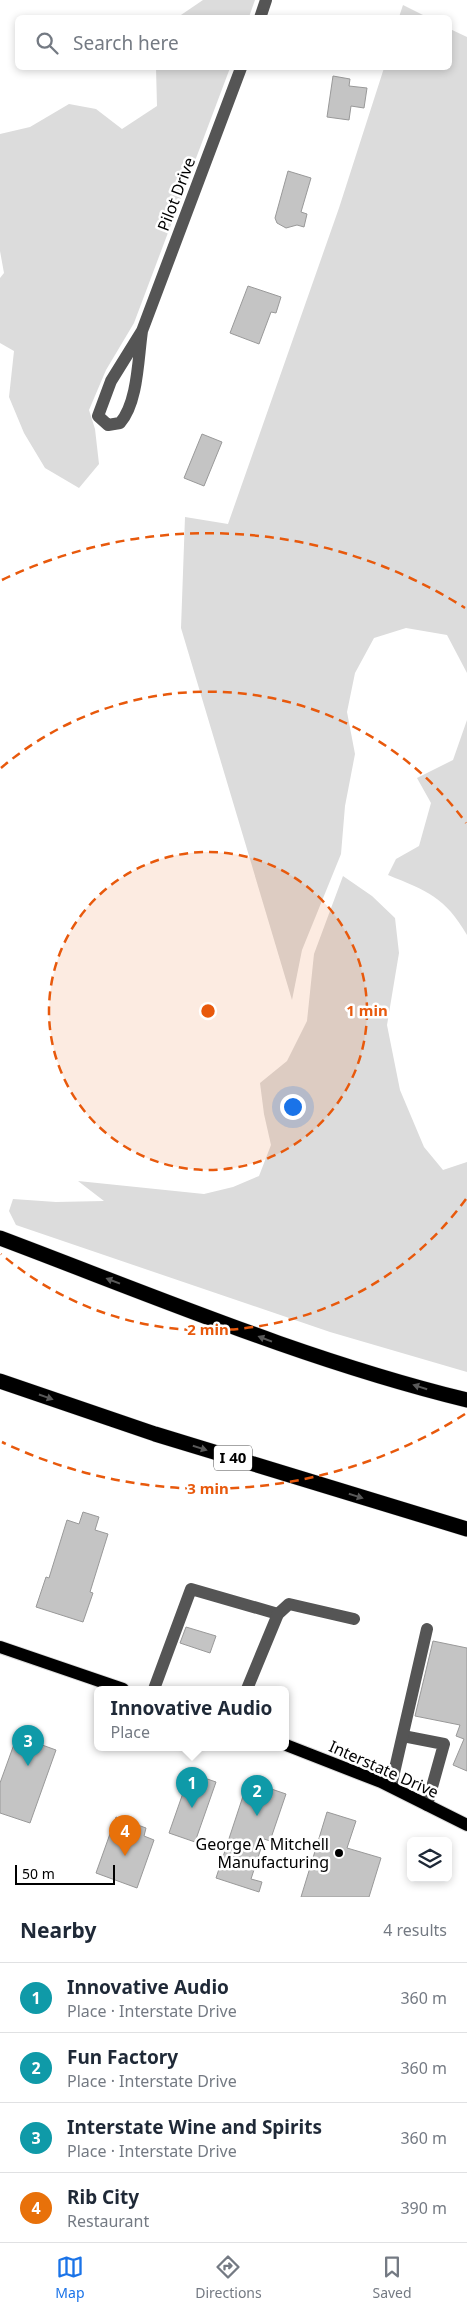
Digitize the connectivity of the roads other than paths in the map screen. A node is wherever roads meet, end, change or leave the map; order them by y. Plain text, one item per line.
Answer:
1 (266, 0) edge
2 (261, 15) edge
3 (240, 70) edge
4 (142, 331) junction
5 (0, 1238) edge
6 (0, 1381) edge
7 (467, 1400) edge
8 (467, 1529) edge
9 (278, 1614) junction
10 (354, 1618) dead end
11 (427, 1629) dead end
12 (0, 1647) edge
13 (114, 1686) edge
14 (155, 1686) edge
15 (248, 1686) edge
16 (403, 1736) junction
17 (289, 1746) edge
18 (391, 1786) junction
19 (427, 1805) junction
20 (467, 1826) edge

1 - 2 street
3 - 4 street, Pilot Drive
4 - 4 street, Pilot Drive
7 -> 5 highway
6 -> 8 highway, I 40
9 - 10 street
9 - 14 street
9 - 15 street
11 - 16 street
12 - 13 main road
16 - 18 street
16 - 19 street
17 - 18 main road, Interstate Drive
18 - 19 main road, Interstate Drive
19 - 20 main road, Interstate Drive

